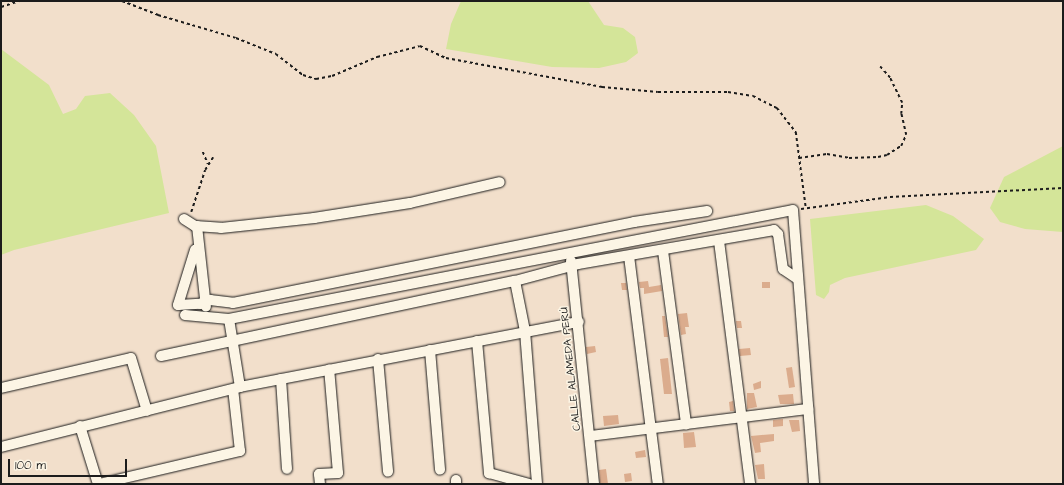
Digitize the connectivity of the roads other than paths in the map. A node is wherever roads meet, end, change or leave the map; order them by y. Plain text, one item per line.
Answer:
1 (500, 182) dead end
2 (707, 211) dead end
3 (184, 219) road end
4 (197, 226) junction
5 (198, 237) junction
6 (719, 241) junction
7 (663, 251) junction
8 (572, 252) junction
9 (629, 256) junction
10 (570, 266) junction
11 (798, 279) junction
12 (515, 282) junction
13 (207, 302) junction
14 (185, 315) dead end
15 (204, 316) junction
16 (228, 319) junction
17 (579, 322) junction
18 (524, 331) junction
19 (232, 341) junction
20 (478, 341) junction
21 (430, 350) junction
22 (161, 356) dead end
23 (378, 359) junction
24 (329, 369) junction
25 (281, 379) junction
26 (1, 388) edge
27 (237, 388) junction
28 (808, 409) junction
29 (147, 411) junction
30 (742, 417) junction
31 (686, 424) junction
32 (80, 426) junction
33 (652, 428) junction
34 (590, 436) junction
35 (1, 447) edge
36 (287, 469) dead end
37 (440, 470) dead end
38 (388, 472) dead end
39 (319, 479) edge
40 (99, 484) edge
41 (529, 484) edge
42 (538, 484) edge
43 (594, 484) edge
44 (658, 484) edge
45 (750, 484) edge
46 (814, 484) edge

1 - 4 street
2 - 13 street
3 - 4 street
4 - 5 street
5 - 13 street
5 - 13 street
6 - 7 street
6 - 11 street
6 - 30 street
7 - 9 street
7 - 31 street
8 - 10 street, CALLE ALAMEDA PERÚ
8 - 11 street
8 - 16 street
9 - 10 street
9 - 33 street
10 - 12 street
10 - 17 street, CALLE ALAMEDA PERÚ
11 - 28 street
12 - 18 street
12 - 19 street
13 - 15 street
14 - 15 street
15 - 16 street
16 - 19 street
17 - 18 street
17 - 34 street, CALLE ALAMEDA PERÚ
18 - 20 street
18 - 42 street
19 - 22 street
19 - 27 street
20 - 21 street
20 - 41 street
21 - 23 street
21 - 37 street
23 - 24 street
23 - 38 street
24 - 25 street
24 - 39 street
25 - 27 street
25 - 36 street
26 - 29 street
27 - 29 street
27 - 40 street
28 - 30 street
28 - 46 street
29 - 32 street
30 - 31 street
30 - 45 street
31 - 33 street
32 - 35 street
32 - 40 street
33 - 34 street
33 - 44 street
34 - 43 street, CALLE ALAMEDA PERÚ

